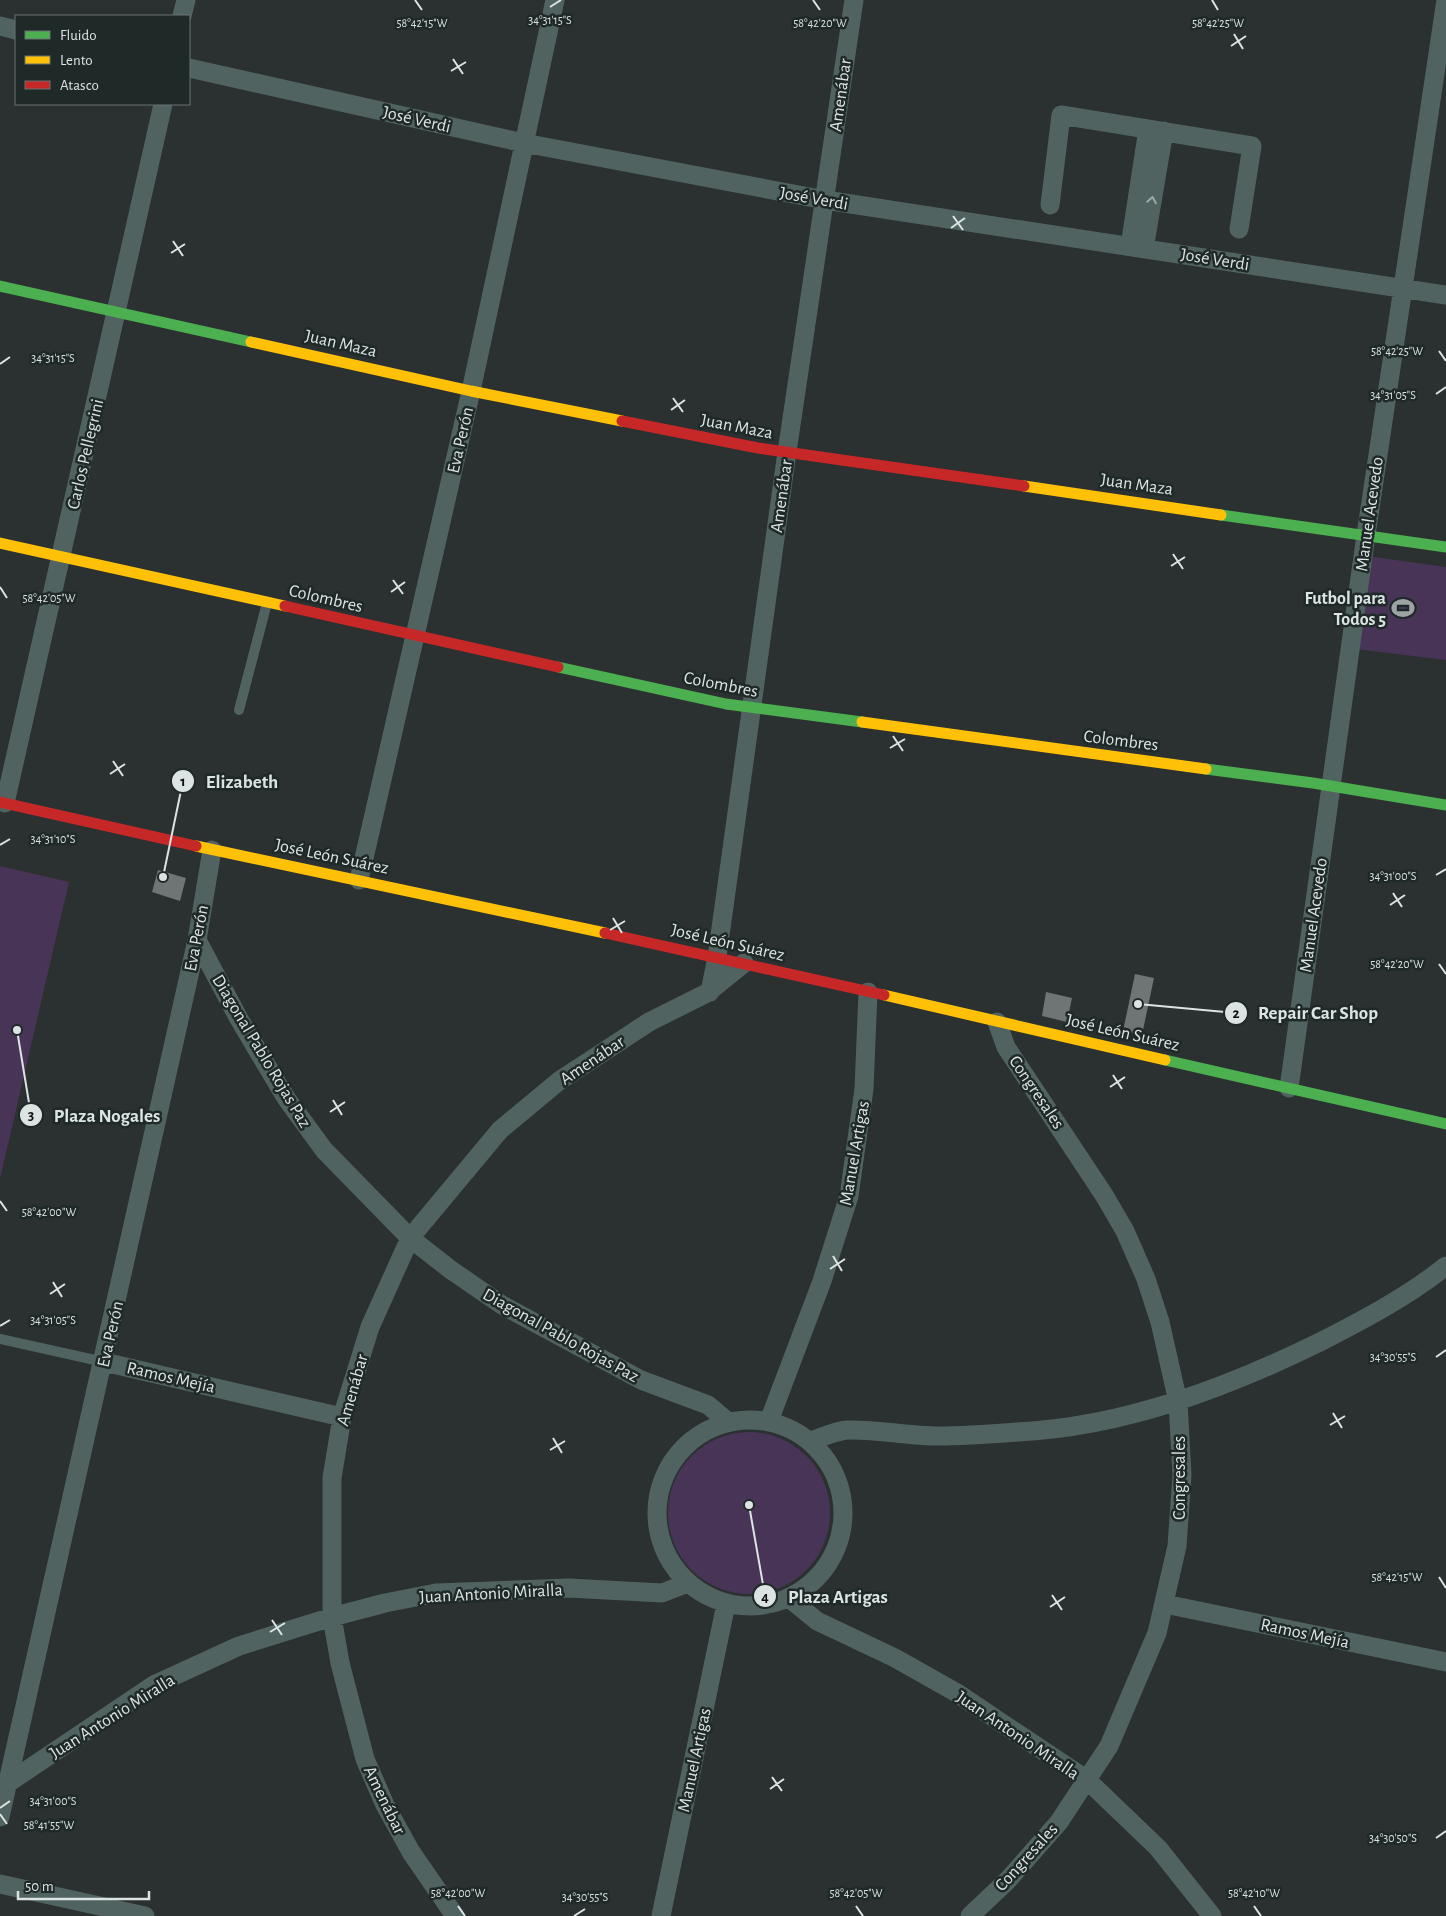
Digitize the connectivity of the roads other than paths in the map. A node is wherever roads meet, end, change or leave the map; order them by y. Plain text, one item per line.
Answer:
1 (186, 0) edge
2 (555, 0) edge
3 (854, 0) edge
4 (1446, 0) edge
5 (182, 15) edge
6 (0, 26) edge
7 (15, 30) edge
8 (190, 68) edge
9 (163, 105) edge
10 (1156, 130) junction
11 (524, 143) junction
12 (825, 200) junction
13 (1050, 205) dead end
14 (1239, 229) dead end
15 (1137, 247) junction
16 (0, 286) edge
17 (1402, 287) junction
18 (1446, 294) edge
19 (118, 310) junction
20 (471, 390) junction
21 (787, 452) junction
22 (1366, 535) junction
23 (0, 543) edge
24 (1446, 547) edge
25 (61, 557) junction
26 (268, 603) junction
27 (414, 636) junction
28 (753, 709) junction
29 (239, 710) dead end
30 (1331, 786) junction
31 (3, 803) edge
32 (1446, 805) edge
33 (212, 850) junction
34 (359, 880) junction
35 (197, 940) junction
36 (717, 956) junction
37 (744, 963) junction
38 (710, 992) junction
39 (868, 992) junction
40 (997, 1022) junction
41 (1289, 1088) junction
42 (1446, 1124) edge
43 (410, 1238) junction
44 (1446, 1266) edge
45 (0, 1339) edge
46 (104, 1362) junction
47 (1178, 1402) junction
48 (342, 1416) junction
49 (768, 1421) junction
50 (728, 1422) junction
51 (811, 1441) junction
52 (688, 1583) junction
53 (789, 1598) junction
54 (726, 1604) junction
55 (1165, 1604) junction
56 (332, 1617) junction
57 (1446, 1662) edge
58 (1087, 1780) junction
59 (8, 1783) junction
60 (0, 1817) edge
61 (0, 1884) edge
62 (145, 1916) edge
63 (455, 1916) edge
64 (661, 1916) edge
65 (970, 1916) edge
66 (1212, 1916) edge

1 - 5 street
2 - 11 street, Eva Perón
3 - 12 street, Amenábar
4 - 17 street, Manuel Acevedo
6 - 7 street
8 - 11 street, José Verdi
9 - 19 street, Carlos Pellegrini
10 - 13 street
10 - 14 street
10 - 15 street
11 - 12 street, José Verdi
11 - 20 street, Eva Perón
12 - 15 street, José Verdi
12 - 21 street, Amenábar
15 - 17 street, José Verdi
16 - 19 street, Juan Maza
17 - 18 street, José Verdi
17 - 22 street, Manuel Acevedo
19 - 20 street, Juan Maza
19 - 25 street, Carlos Pellegrini
20 - 21 street, Juan Maza
20 - 27 street, Eva Perón
21 - 22 street, Juan Maza
21 - 28 street, Amenábar
22 - 24 street, Juan Maza
22 - 30 street, Manuel Acevedo
23 - 25 street, Colombres
25 - 26 street, Colombres
25 - 31 street, Carlos Pellegrini
26 - 27 street, Colombres
26 - 29 lane
27 - 28 street, Colombres
27 - 34 street, Eva Perón
28 - 30 street, Colombres
28 - 36 street, Amenábar
30 - 32 street, Colombres
30 - 41 street, Manuel Acevedo
31 - 33 street, José León Suárez
33 - 34 street, José León Suárez
33 - 35 street, Eva Perón
34 - 36 street, José León Suárez
35 - 43 street, Diagonal Pablo Rojas Paz
35 - 46 street, Eva Perón
36 - 37 street, José León Suárez
36 - 38 street, Amenábar
37 - 38 street, Amenábar
37 - 39 street, José León Suárez
38 - 43 street, Amenábar
39 - 40 street, José León Suárez
39 - 49 street, Manuel Artigas
40 - 41 street, José León Suárez
40 - 47 street, Congresales
41 - 42 street, José León Suárez
43 - 48 street, Amenábar
43 - 50 street, Diagonal Pablo Rojas Paz
44 - 47 street
45 - 46 lane, Ramos Mejía
46 - 48 street, Ramos Mejía
46 - 59 street, Eva Perón
47 - 51 street
47 - 55 street, Congresales
48 - 56 street, Amenábar
49 - 50 street
49 - 51 street
50 - 52 street
51 - 53 street
52 - 54 street
52 - 56 street, Juan Antonio Miralla
53 - 54 street
53 - 58 street, Juan Antonio Miralla
54 - 64 street, Manuel Artigas
55 - 57 street, Ramos Mejía
55 - 58 street, Congresales
56 - 59 street, Juan Antonio Miralla
56 - 63 street, Amenábar
58 - 65 street, Congresales
58 - 66 street, Juan Antonio Miralla
59 - 60 street, Eva Perón
61 - 62 street

